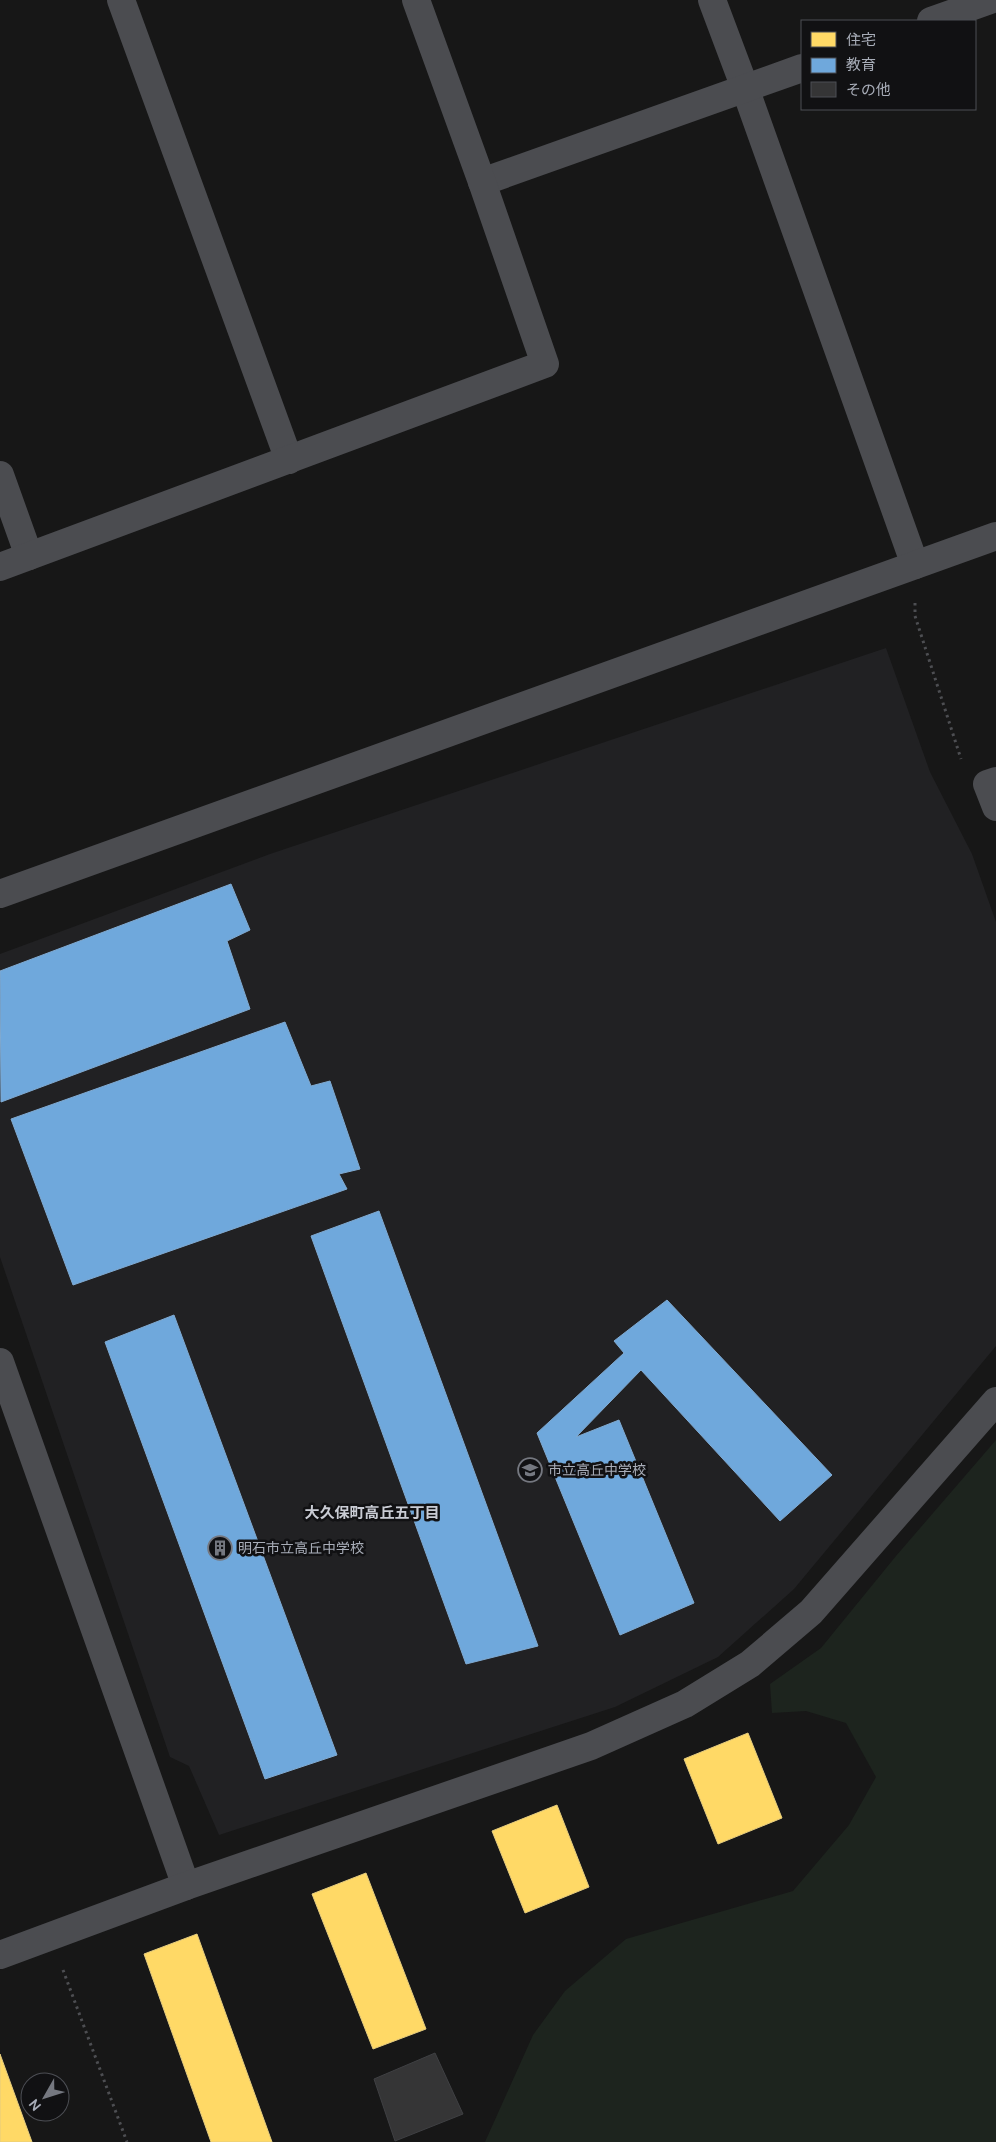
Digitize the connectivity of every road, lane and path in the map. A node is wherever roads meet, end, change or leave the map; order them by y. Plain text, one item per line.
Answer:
1 (121, 0) edge
2 (416, 0) edge
3 (712, 0) edge
4 (990, 0) edge
5 (934, 20) edge
6 (801, 68) edge
7 (745, 88) junction
8 (482, 182) junction
9 (289, 460) junction
10 (0, 475) edge
11 (996, 536) edge
12 (29, 556) junction
13 (915, 565) junction
14 (0, 567) edge
15 (993, 791) edge
16 (0, 894) edge
17 (0, 1362) edge
18 (996, 1401) edge
19 (186, 1886) junction
20 (50, 1936) junction
21 (0, 1955) edge
22 (127, 2142) edge

1 - 9 street
2 - 8 street
3 - 7 street
4 - 5 street
6 - 7 street
7 - 8 street
7 - 13 street
8 - 9 street
9 - 12 street
10 - 12 street
11 - 13 street
12 - 14 street
13 - 15 path
13 - 16 street
17 - 19 street
18 - 19 street
19 - 20 street
20 - 21 street
20 - 22 path

